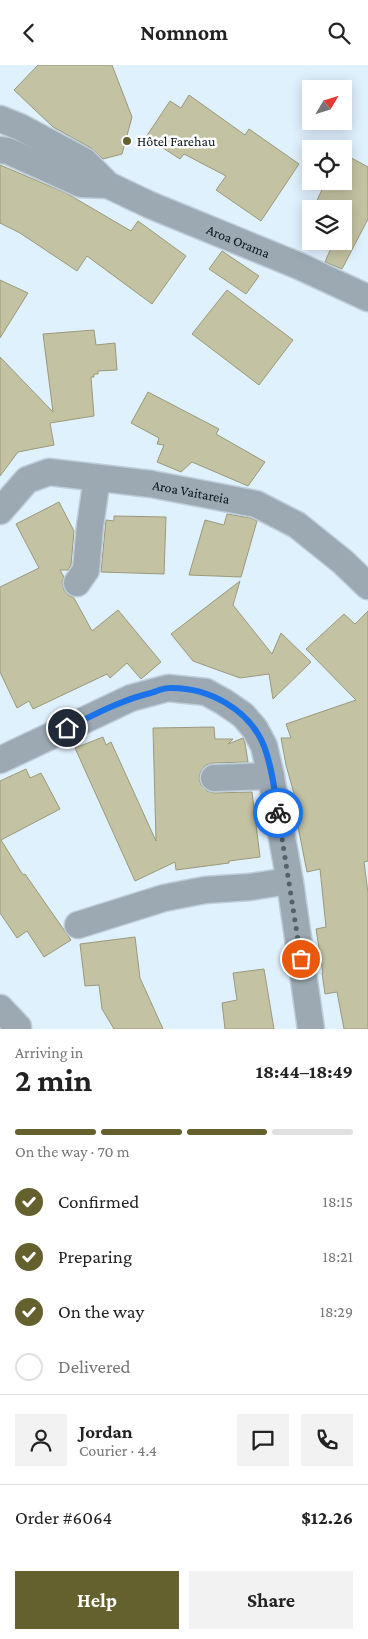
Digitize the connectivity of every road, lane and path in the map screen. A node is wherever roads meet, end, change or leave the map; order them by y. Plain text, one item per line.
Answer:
1 (0, 119) edge
2 (0, 150) edge
3 (108, 185) junction
4 (368, 298) edge
5 (97, 478) junction
6 (0, 511) edge
7 (77, 583) dead end
8 (368, 586) edge
9 (0, 760) edge
10 (271, 776) junction
11 (214, 778) dead end
12 (289, 881) junction
13 (78, 925) dead end
14 (0, 1008) edge
15 (18, 1027) dead end
16 (311, 1029) edge

1 - 3 street
2 - 3 street
3 - 4 street, Aroa Orama
5 - 6 street, Aroa Vaitareia
5 - 7 street
5 - 8 street, Aroa Vaitareia
9 - 10 street
10 - 11 street
10 - 12 street
12 - 13 street
12 - 16 street
14 - 15 street

